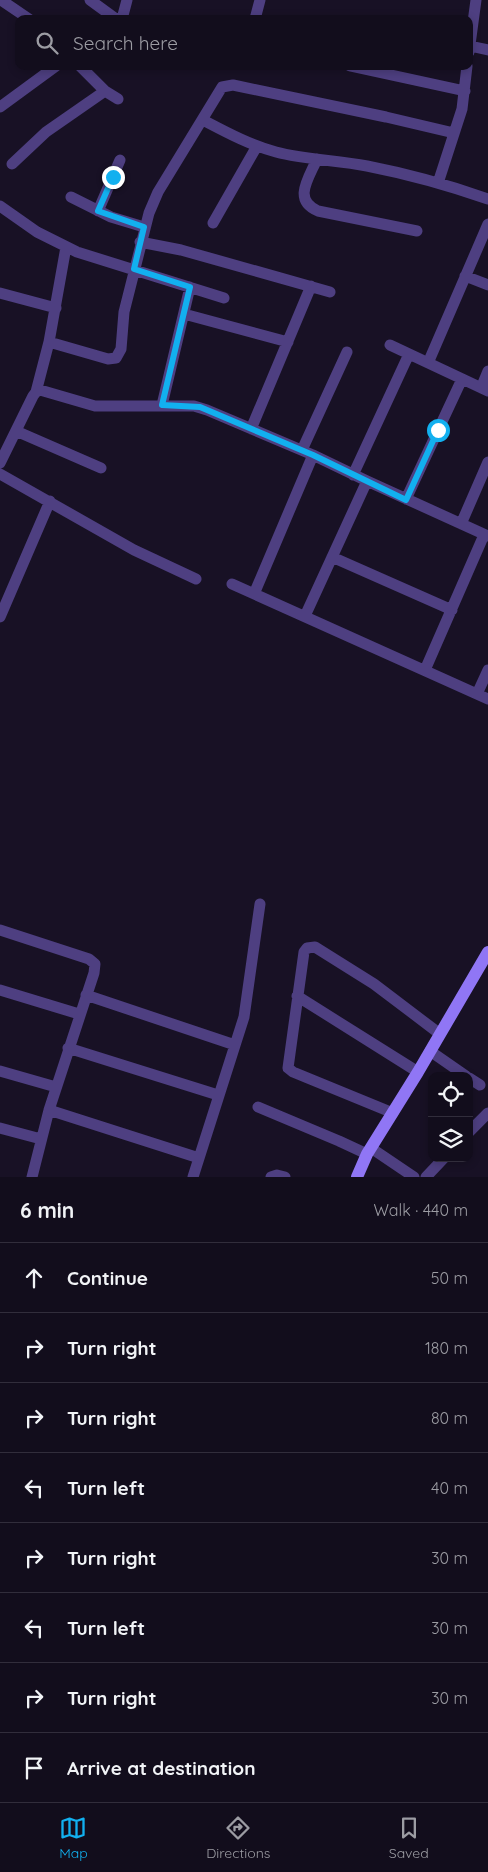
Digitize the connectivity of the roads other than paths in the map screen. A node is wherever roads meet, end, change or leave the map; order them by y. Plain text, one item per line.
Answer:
1 (1, 0) edge
2 (90, 0) edge
3 (127, 0) edge
4 (260, 0) edge
5 (476, 0) edge
6 (23, 15) edge
7 (111, 15) edge
8 (123, 15) edge
9 (256, 15) edge
10 (473, 24) edge
11 (473, 49) edge
12 (488, 50) edge
13 (51, 70) edge
14 (84, 70) edge
15 (368, 70) edge
16 (467, 70) edge
17 (105, 91) junction
18 (465, 91) junction
19 (118, 99) dead end
20 (0, 107) edge
21 (203, 120) junction
22 (454, 133) junction
23 (257, 146) junction
24 (317, 159) junction
25 (120, 160) dead end
26 (12, 164) dead end
27 (438, 182) junction
28 (71, 197) dead end
29 (488, 199) edge
30 (0, 206) edge
31 (98, 211) junction
32 (213, 223) dead end
33 (488, 224) edge
34 (144, 227) junction
35 (418, 231) dead end
36 (140, 242) junction
37 (66, 247) junction
38 (134, 269) junction
39 (465, 276) junction
40 (311, 286) junction
41 (488, 286) edge
42 (190, 287) junction
43 (330, 292) dead end
44 (0, 293) edge
45 (224, 298) dead end
46 (56, 308) junction
47 (184, 314) junction
48 (49, 342) junction
49 (288, 342) junction
50 (390, 345) dead end
51 (347, 352) dead end
52 (409, 354) junction
53 (428, 363) junction
54 (488, 371) edge
55 (462, 379) junction
56 (484, 389) edge
57 (36, 392) junction
58 (162, 405) junction
59 (252, 428) junction
60 (16, 431) junction
61 (308, 453) junction
62 (488, 462) edge
63 (0, 463) edge
64 (101, 468) dead end
65 (0, 474) edge
66 (353, 475) junction
67 (367, 481) junction
68 (406, 500) junction
69 (50, 501) junction
70 (460, 524) junction
71 (486, 536) edge
72 (332, 557) junction
73 (196, 579) dead end
74 (232, 584) dead end
75 (254, 594) junction
76 (452, 610) junction
77 (306, 616) junction
78 (0, 617) edge
79 (425, 670) junction
80 (488, 670) edge
81 (483, 696) edge
82 (260, 904) dead end
83 (0, 930) edge
84 (488, 952) edge
85 (0, 990) edge
86 (86, 995) junction
87 (297, 996) junction
88 (79, 1014) junction
89 (440, 1034) junction
90 (236, 1044) junction
91 (68, 1048) junction
92 (430, 1051) junction
93 (0, 1072) edge
94 (418, 1072) junction
95 (461, 1072) edge
96 (473, 1080) edge
97 (480, 1085) dead end
98 (56, 1087) junction
99 (218, 1095) junction
100 (258, 1107) dead end
101 (48, 1110) junction
102 (393, 1113) junction
103 (488, 1113) edge
104 (0, 1128) edge
105 (473, 1128) edge
106 (40, 1139) junction
107 (369, 1151) junction
108 (199, 1158) junction
109 (440, 1162) edge
110 (32, 1177) edge
111 (193, 1177) edge
112 (271, 1177) edge
113 (285, 1177) edge
114 (357, 1177) edge
115 (414, 1177) edge
116 (426, 1177) edge

1 - 6 street
2 - 7 street
3 - 8 street
4 - 9 street
5 - 10 street
11 - 12 street
13 - 20 street
14 - 17 street
15 - 18 street
16 - 18 street
17 - 19 street
17 - 26 street
18 - 22 street
21 - 22 street
21 - 23 street
21 - 34 street
22 - 27 street
23 - 24 street
23 - 32 street
24 - 27 street
24 - 35 street
25 - 31 street
27 - 29 street
28 - 31 street
30 - 37 street
31 - 34 street
33 - 39 street
34 - 36 street
36 - 38 street
36 - 40 street
37 - 38 street
37 - 46 street
38 - 42 street
38 - 48 street
39 - 41 street
39 - 53 street
40 - 43 street
40 - 49 street
42 - 45 street
42 - 47 street
44 - 46 street
46 - 48 street
47 - 49 street
47 - 58 street
48 - 57 street
49 - 59 street
50 - 52 street
51 - 61 street
52 - 53 street
52 - 66 street
53 - 55 street
54 - 56 street
55 - 56 street
55 - 68 street
57 - 58 street
57 - 60 street
58 - 59 street
59 - 61 street
60 - 63 street
60 - 64 street
61 - 66 street
61 - 75 street
62 - 70 street
65 - 69 street
66 - 67 street
67 - 68 street
67 - 72 street
68 - 70 street
69 - 73 street
69 - 78 street
70 - 71 street
71 - 76 street
72 - 76 street
72 - 77 street
74 - 75 street
75 - 77 street
76 - 79 street
77 - 79 street
79 - 81 street
80 - 81 street
82 - 90 street
83 - 86 street
84 - 89 street
85 - 88 street
86 - 88 street
86 - 90 street
87 - 89 street
87 - 94 street
87 - 102 street
88 - 91 street
89 - 92 street
90 - 99 street
91 - 98 street
91 - 99 street
92 - 94 street
92 - 95 street
93 - 98 street
94 - 102 street
96 - 97 street
98 - 101 street
99 - 108 street
100 - 107 street
101 - 106 street
101 - 108 street
102 - 107 street
103 - 105 street
104 - 106 street
106 - 110 street
107 - 114 street
107 - 115 street
108 - 111 street
109 - 116 street
112 - 113 street

